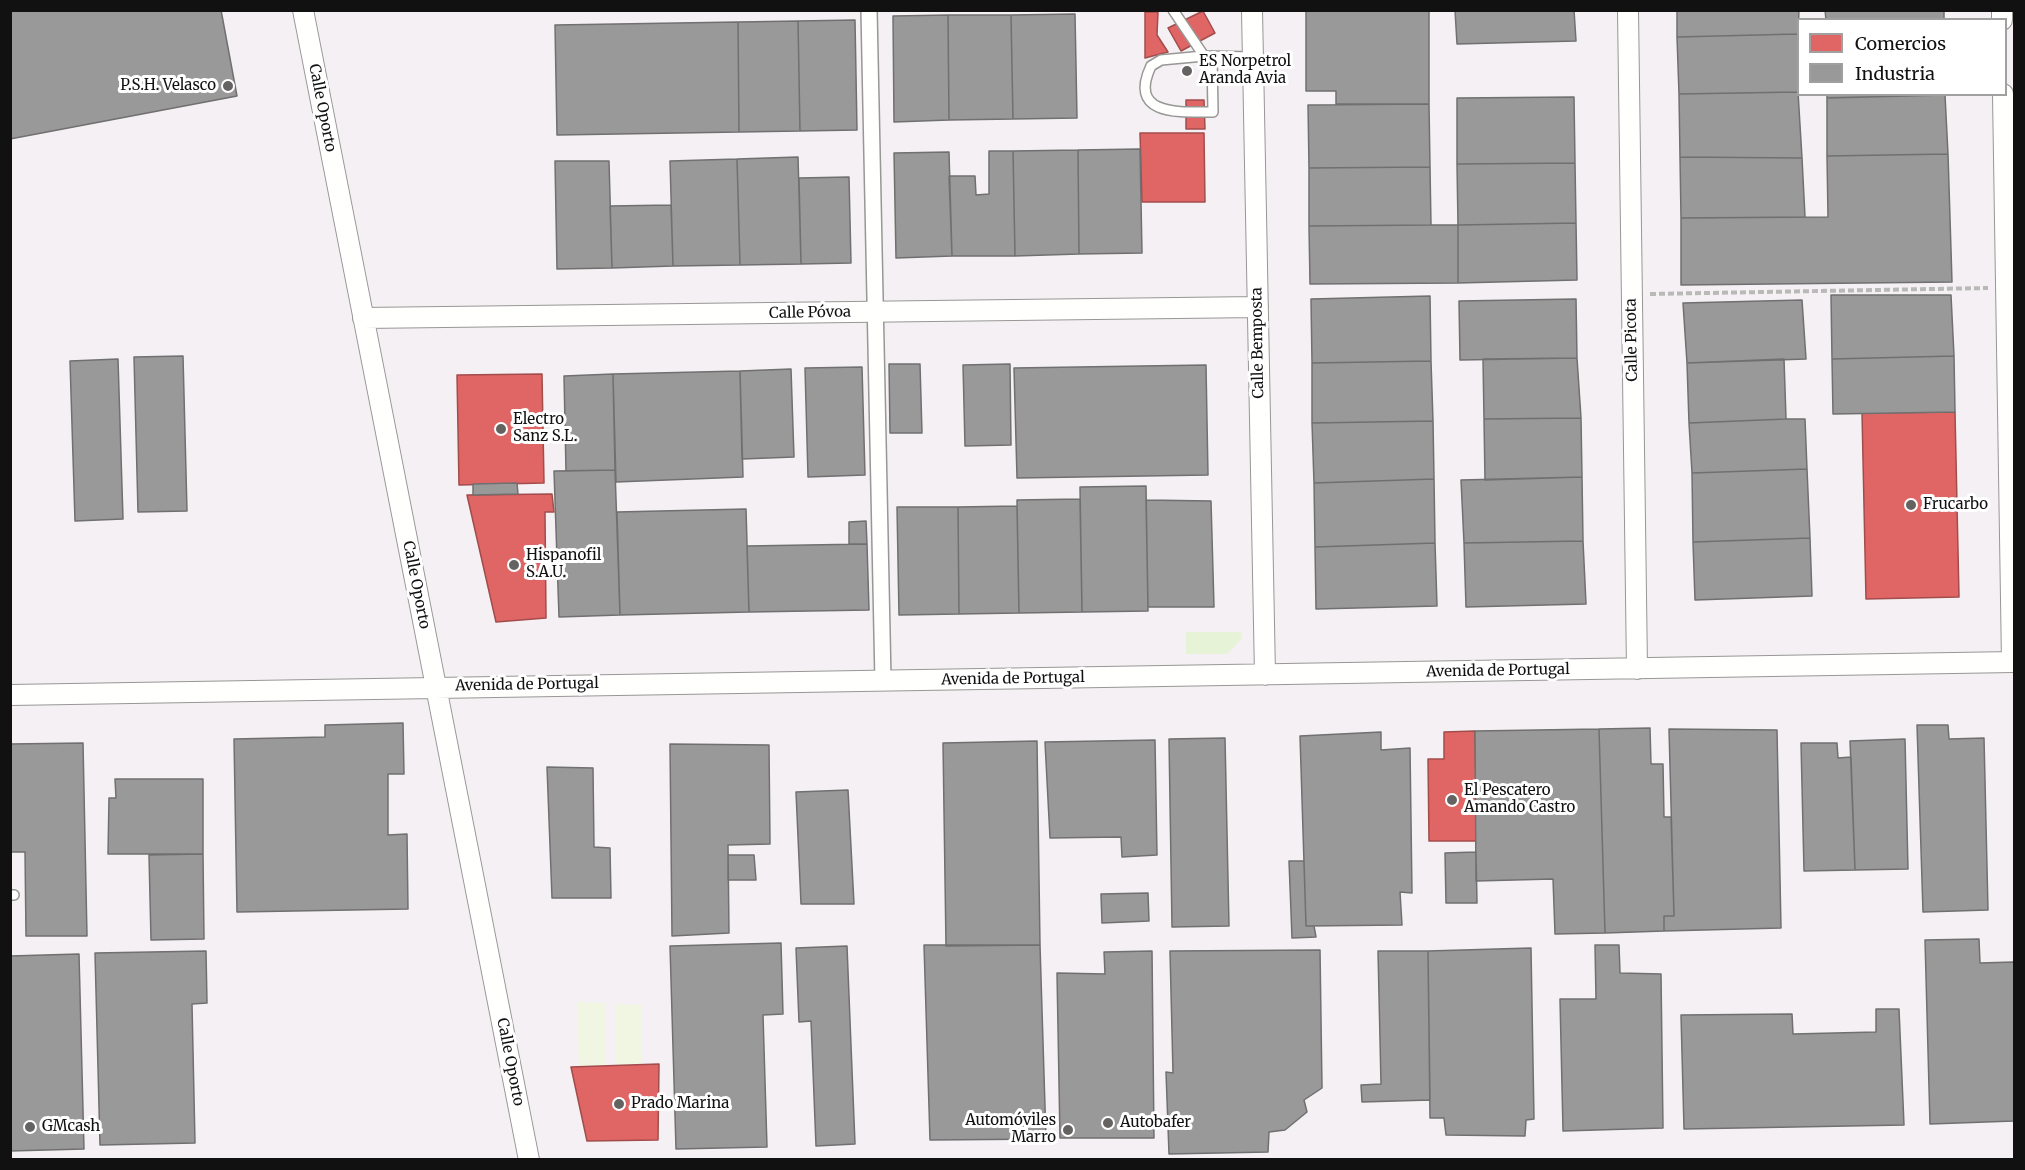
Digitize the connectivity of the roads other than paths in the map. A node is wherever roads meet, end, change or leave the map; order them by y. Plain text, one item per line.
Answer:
1 (303, 10) edge
2 (869, 10) edge
3 (1173, 10) edge
4 (1252, 10) edge
5 (1628, 10) edge
6 (1208, 56) junction
7 (1252, 57) junction
8 (2003, 96) edge
9 (1258, 307) junction
10 (874, 312) junction
11 (363, 318) junction
12 (2013, 662) edge
13 (1637, 669) junction
14 (1265, 675) junction
15 (883, 681) junction
16 (435, 686) junction
17 (10, 695) edge
18 (529, 1160) edge

1 - 11 street, Calle Oporto
2 - 10 street
3 - 6 lane
4 - 7 street, Calle Bemposta
5 - 13 street, Calle Picota
6 - 6 lane
6 - 7 lane
7 - 9 street, Calle Bemposta
8 - 12 street
9 - 10 street, Calle Póvoa
9 - 14 street, Calle Bemposta
10 - 11 street, Calle Póvoa
10 - 15 street
11 - 16 street, Calle Oporto
12 - 13 street, Avenida de Portugal
13 - 14 street, Avenida de Portugal
14 - 15 street, Avenida de Portugal
15 - 16 street, Avenida de Portugal
16 - 17 street, Avenida de Portugal
16 - 18 street, Calle Oporto

